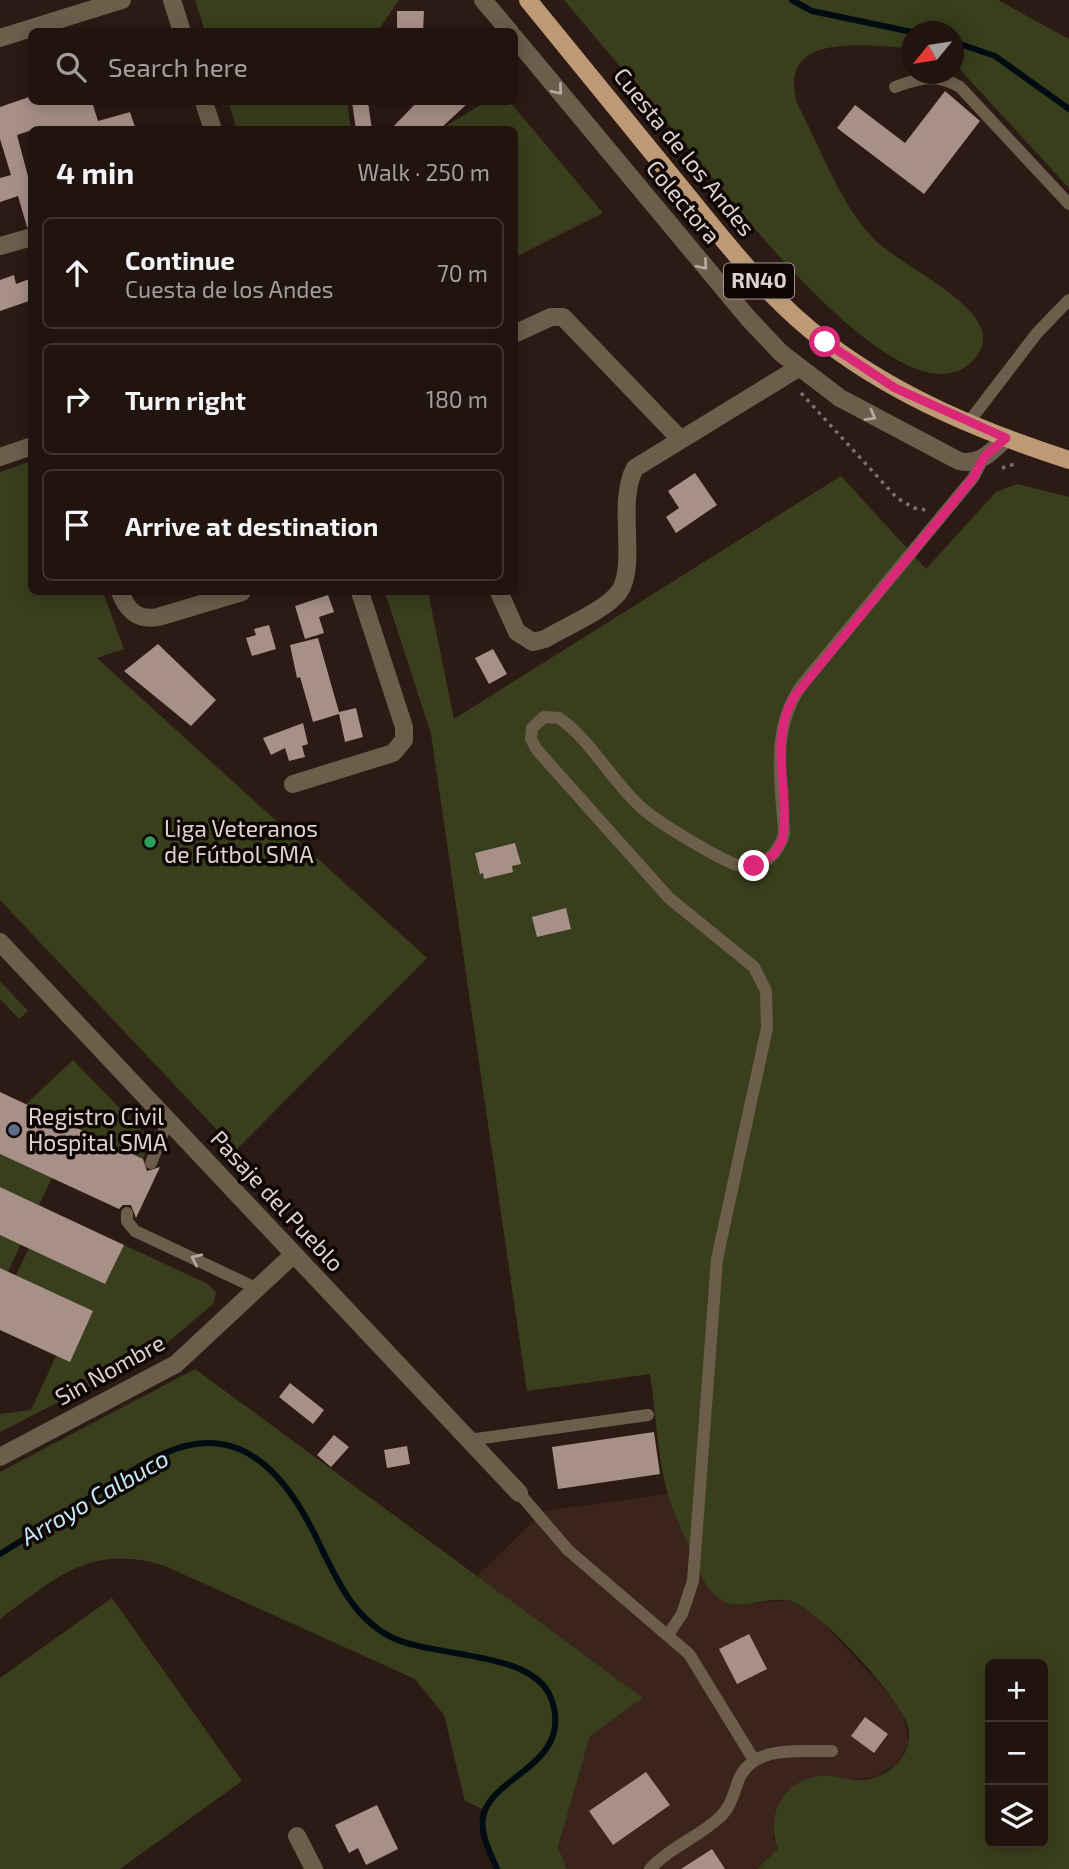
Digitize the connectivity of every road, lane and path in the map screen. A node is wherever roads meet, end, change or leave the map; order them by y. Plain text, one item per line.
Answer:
1 (122, 0) edge
2 (172, 0) edge
3 (484, 0) edge
4 (528, 0) edge
5 (32, 28) edge
6 (180, 28) edge
7 (507, 28) edge
8 (28, 29) edge
9 (0, 38) edge
10 (518, 42) edge
11 (895, 87) dead end
12 (205, 105) edge
13 (212, 126) edge
14 (1069, 204) edge
15 (28, 238) edge
16 (0, 246) edge
17 (1069, 300) edge
18 (518, 332) edge
19 (798, 368) junction
20 (968, 423) junction
21 (1006, 438) junction
22 (680, 439) junction
23 (28, 447) edge
24 (0, 457) edge
25 (984, 457) junction
26 (1069, 460) edge
27 (121, 595) edge
28 (232, 595) edge
29 (361, 595) edge
30 (500, 595) edge
31 (293, 784) dead end
32 (0, 942) edge
33 (168, 1120) junction
34 (150, 1163) dead end
35 (127, 1213) dead end
36 (294, 1254) junction
37 (258, 1289) junction
38 (648, 1415) dead end
39 (469, 1440) junction
40 (0, 1457) edge
41 (519, 1493) joint
42 (668, 1635) junction
43 (832, 1751) dead end
44 (754, 1760) junction
45 (298, 1836) dead end
46 (314, 1869) edge
47 (650, 1869) edge

1 - 5 street
2 - 6 street
3 - 7 street
4 - 20 main road, Cuesta de los Andes / RN40
8 - 9 street
10 -> 19 street, Colectora
11 - 14 lane
12 - 13 street
15 - 16 street
17 - 20 lane
18 - 22 street
19 - 22 street
19 -> 25 street, Colectora
20 - 21 main road, Cuesta de los Andes / RN40
21 - 25 street
21 - 26 main road, Cuesta de los Andes / RN40
22 - 30 street
23 - 24 street
25 - 42 lane
27 - 28 street
29 - 31 street
32 - 33 street, Pasaje del Pueblo
33 - 34 lane
33 - 36 street, Pasaje del Pueblo
37 -> 35 lane
36 - 37 street, Sin Nombre
36 - 39 street, Pasaje del Pueblo
37 - 40 street, Sin Nombre
38 - 39 lane
39 - 41 street, Pasaje del Pueblo
41 - 42 lane
42 - 44 lane
43 - 44 lane
44 - 47 lane
45 - 46 street

